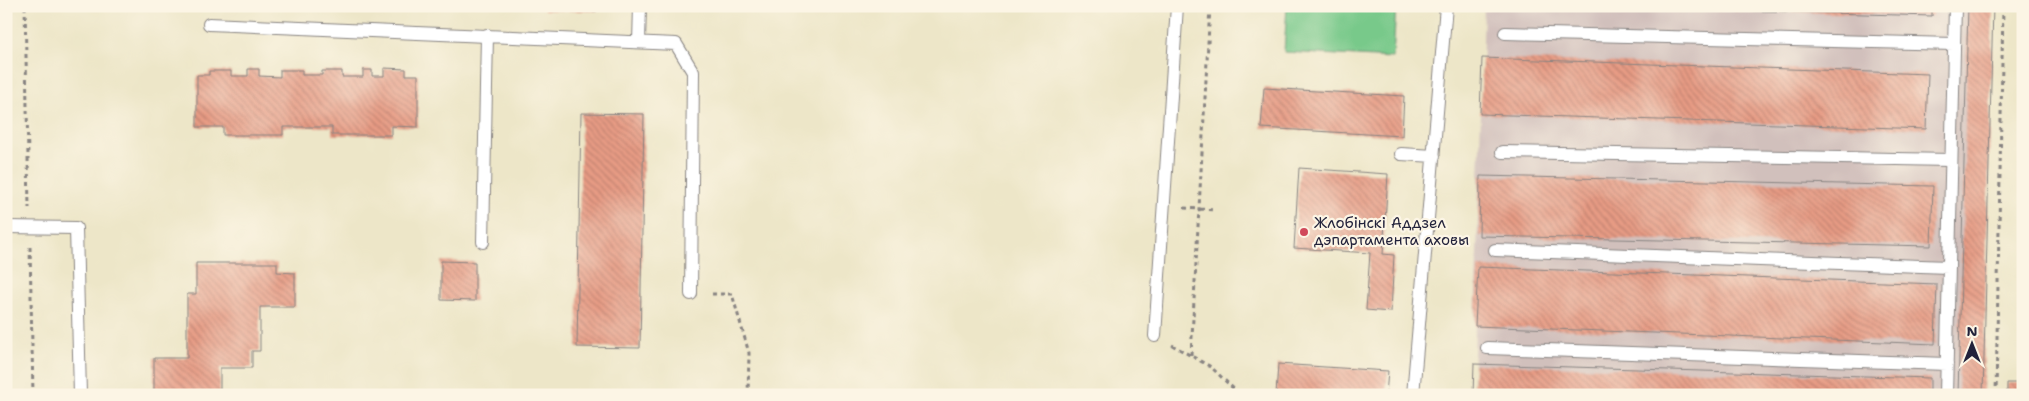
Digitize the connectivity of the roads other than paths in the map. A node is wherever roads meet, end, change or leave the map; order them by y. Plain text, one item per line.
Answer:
1 (640, 6) edge
2 (1176, 6) edge
3 (1446, 6) edge
4 (1955, 6) edge
5 (209, 24) dead end
6 (1505, 34) dead end
7 (486, 35) junction
8 (639, 42) junction
9 (1954, 44) junction
10 (1502, 152) dead end
11 (1401, 154) dead end
12 (1434, 156) junction
13 (1951, 160) junction
14 (6, 227) edge
15 (483, 242) dead end
16 (1495, 250) dead end
17 (1948, 267) junction
18 (691, 294) road end
19 (1155, 336) road end
20 (1487, 348) dead end
21 (1946, 364) junction
22 (80, 395) edge
23 (1413, 395) edge
24 (1946, 395) edge

1 - 8 lane
2 - 19 lane
3 - 12 lane
4 - 9 lane
5 - 7 lane
6 - 9 lane
7 - 8 lane
7 - 15 lane
8 - 18 lane
9 - 13 lane
10 - 13 lane
11 - 12 lane
12 - 23 lane
13 - 17 lane
14 - 22 lane
16 - 17 lane
17 - 21 lane
20 - 21 lane
21 - 24 lane

